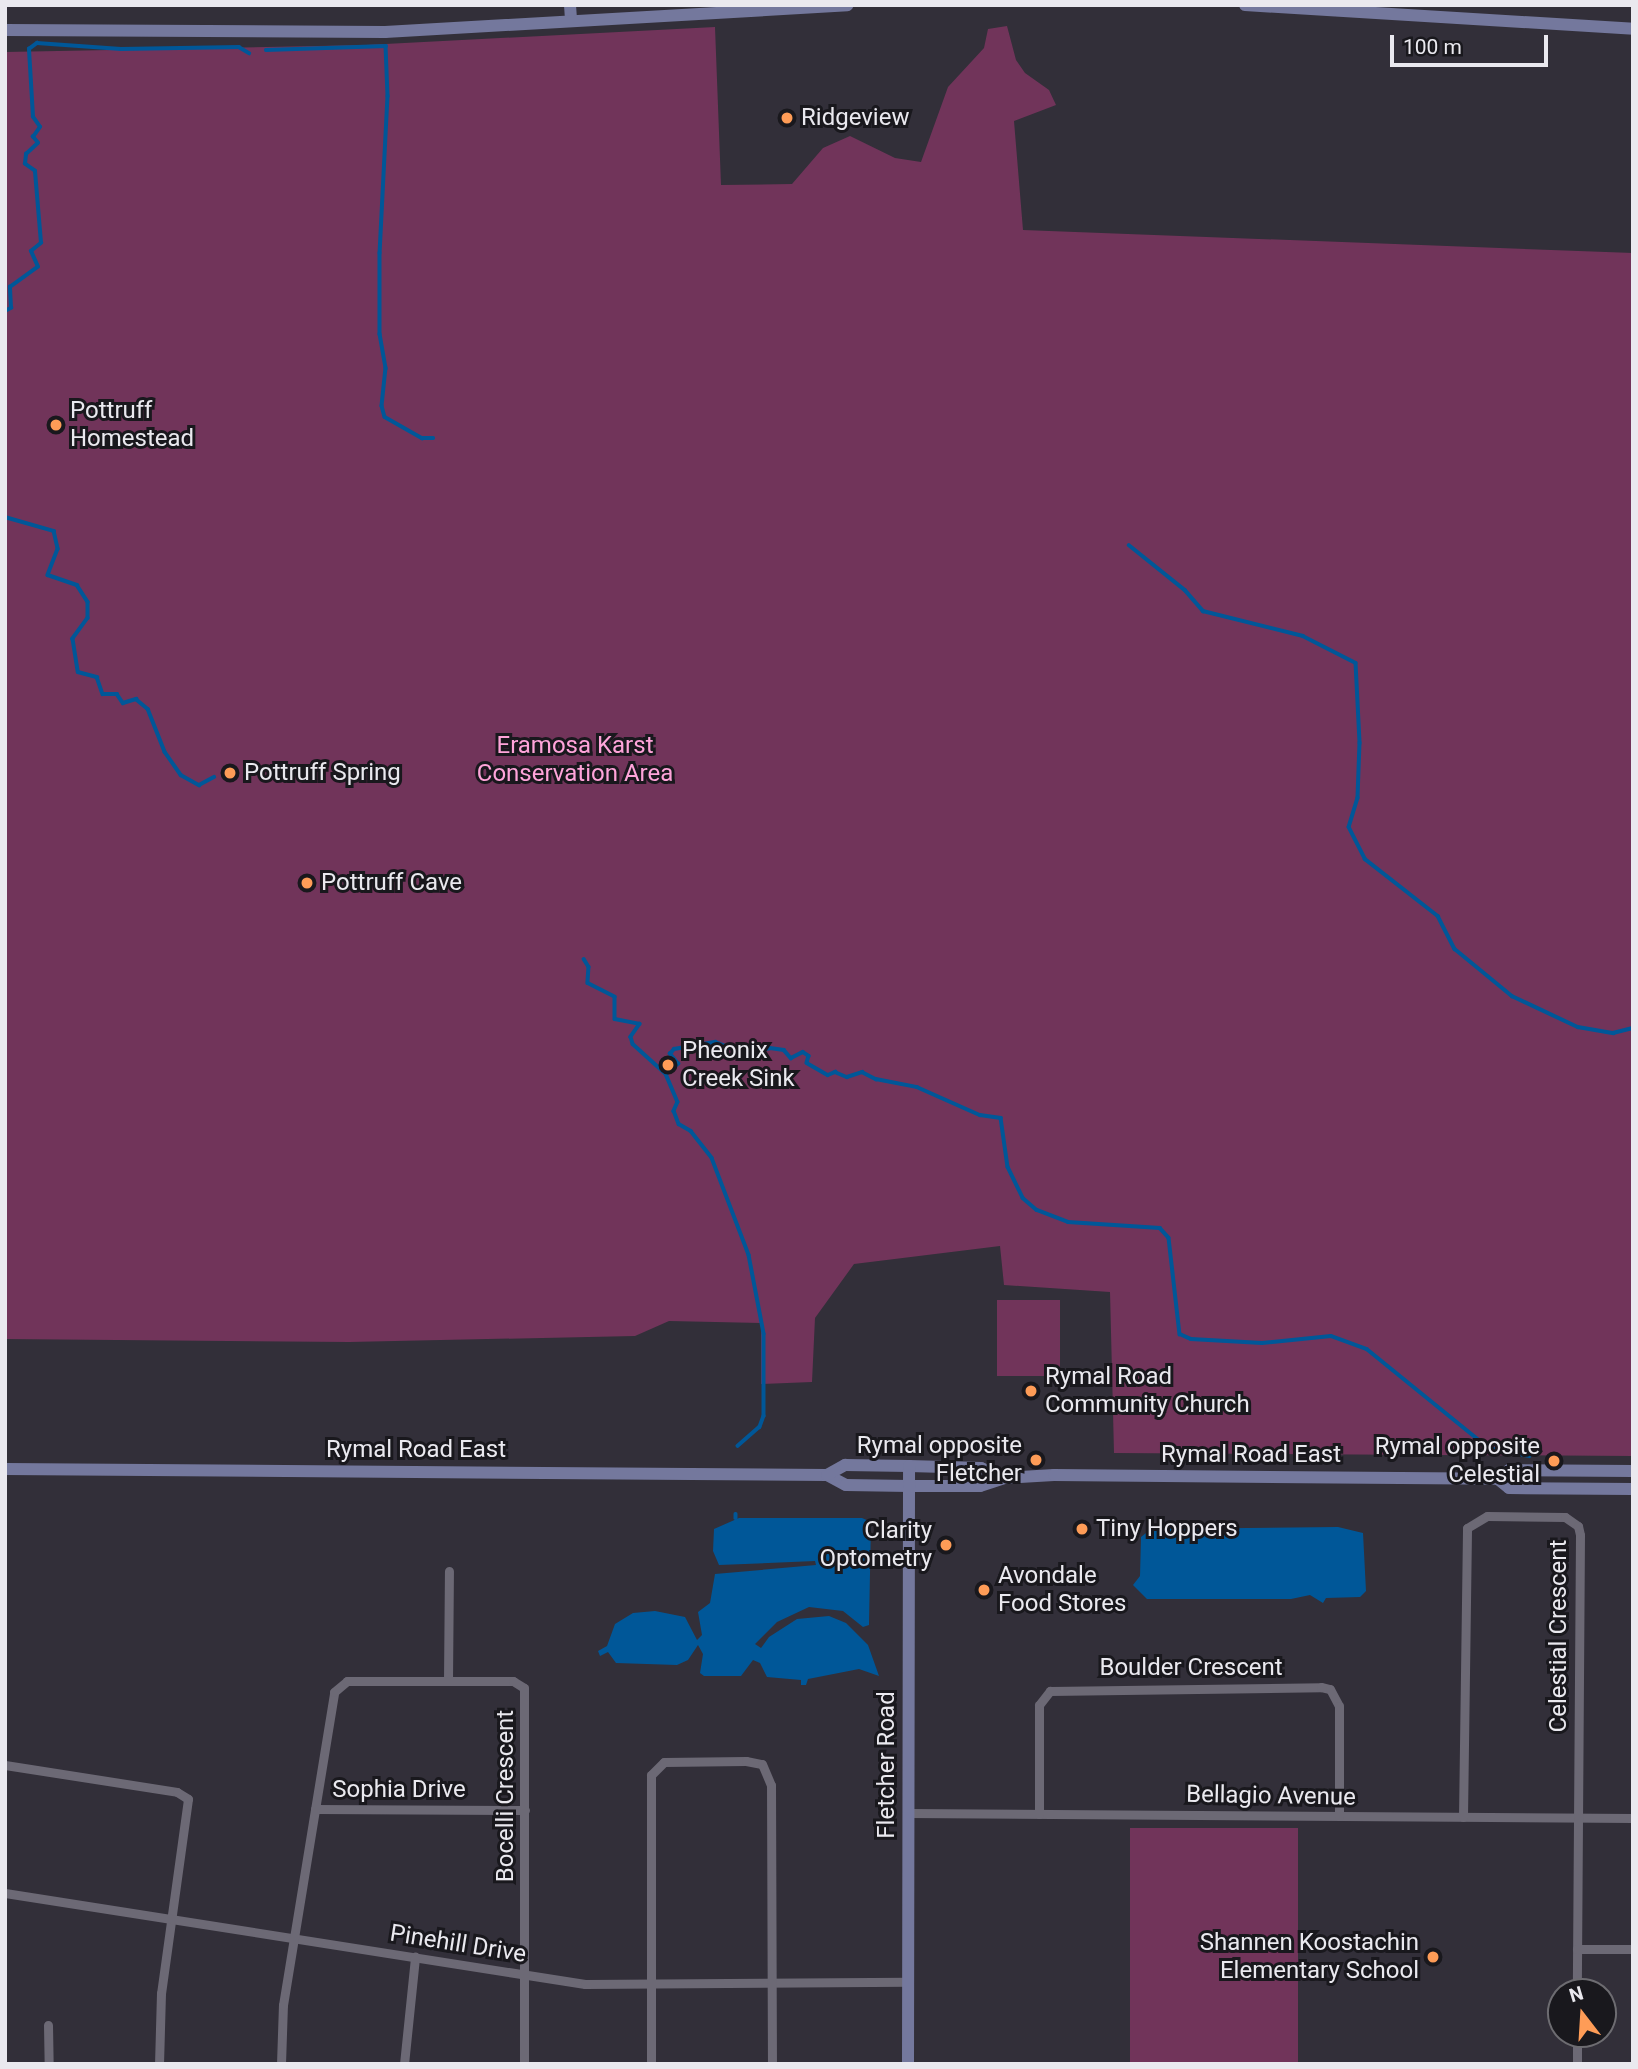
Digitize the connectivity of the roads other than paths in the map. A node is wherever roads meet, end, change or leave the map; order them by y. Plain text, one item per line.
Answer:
1 (570, 5) edge
2 (847, 5) edge
3 (1245, 5) edge
4 (780, 8) edge
5 (1338, 8) edge
6 (571, 20) junction
7 (1633, 29) edge
8 (5, 30) edge
9 (909, 1466) junction
10 (5, 1469) edge
11 (1633, 1471) edge
12 (827, 1475) junction
13 (1004, 1478) junction
14 (1498, 1479) junction
15 (909, 1486) junction
16 (1633, 1489) edge
17 (449, 1571) dead end
18 (448, 1681) junction
19 (5, 1765) edge
20 (315, 1809) junction
21 (525, 1810) junction
22 (908, 1813) junction
23 (1039, 1814) junction
24 (1339, 1816) junction
25 (1464, 1817) junction
26 (1579, 1817) junction
27 (1633, 1818) edge
28 (5, 1892) edge
29 (173, 1919) junction
30 (295, 1938) junction
31 (1577, 1949) junction
32 (1633, 1949) edge
33 (415, 1957) junction
34 (524, 1974) junction
35 (1577, 1978) edge
36 (908, 1982) junction
37 (770, 1984) junction
38 (650, 1987) junction
39 (48, 2025) dead end
40 (49, 2064) edge
41 (159, 2064) edge
42 (281, 2064) edge
43 (404, 2064) edge
44 (524, 2064) edge
45 (651, 2064) edge
46 (772, 2064) edge
47 (908, 2064) edge

1 - 6 main road
2 - 4 main road
3 - 5 main road
4 - 6 main road
5 - 7 main road
6 - 8 main road
9 - 12 main road, Rymal Road East
9 - 13 main road, Rymal Road East
9 - 15 main road, Fletcher Road
10 - 12 main road, Rymal Road East
11 - 14 main road, Rymal Road East
12 - 15 main road, Rymal Road East
13 - 14 main road, Rymal Road East
13 - 15 main road, Rymal Road East
14 - 16 main road, Rymal Road East
15 - 22 main road, Fletcher Road
17 - 18 street
18 - 20 street, Bocelli Crescent
18 - 21 street, Bocelli Crescent
19 - 29 street
20 - 21 street, Sophia Drive
20 - 30 street, Bocelli Crescent
21 - 34 street, Bocelli Crescent
22 - 23 street, Bellagio Avenue
22 - 36 main road, Fletcher Road
23 - 24 street, Bellagio Avenue
23 - 24 street, Boulder Crescent
24 - 25 street, Bellagio Avenue
25 - 26 street, Bellagio Avenue
25 - 26 street, Celestial Crescent
26 - 27 street, Bellagio Avenue
26 - 31 street
28 - 29 street, Pinehill Drive
29 - 30 street, Pinehill Drive
29 - 41 street
30 - 33 street, Pinehill Drive
30 - 42 street, Bocelli Crescent
31 - 32 street
31 - 35 street
33 - 34 street, Pinehill Drive
33 - 43 street
34 - 38 street, Pinehill Drive
34 - 44 street, Bocelli Crescent
36 - 37 street, Pinehill Drive
36 - 47 main road, Fletcher Road
37 - 38 street, Pinehill Drive
37 - 38 street
37 - 46 street
38 - 45 street
39 - 40 street

